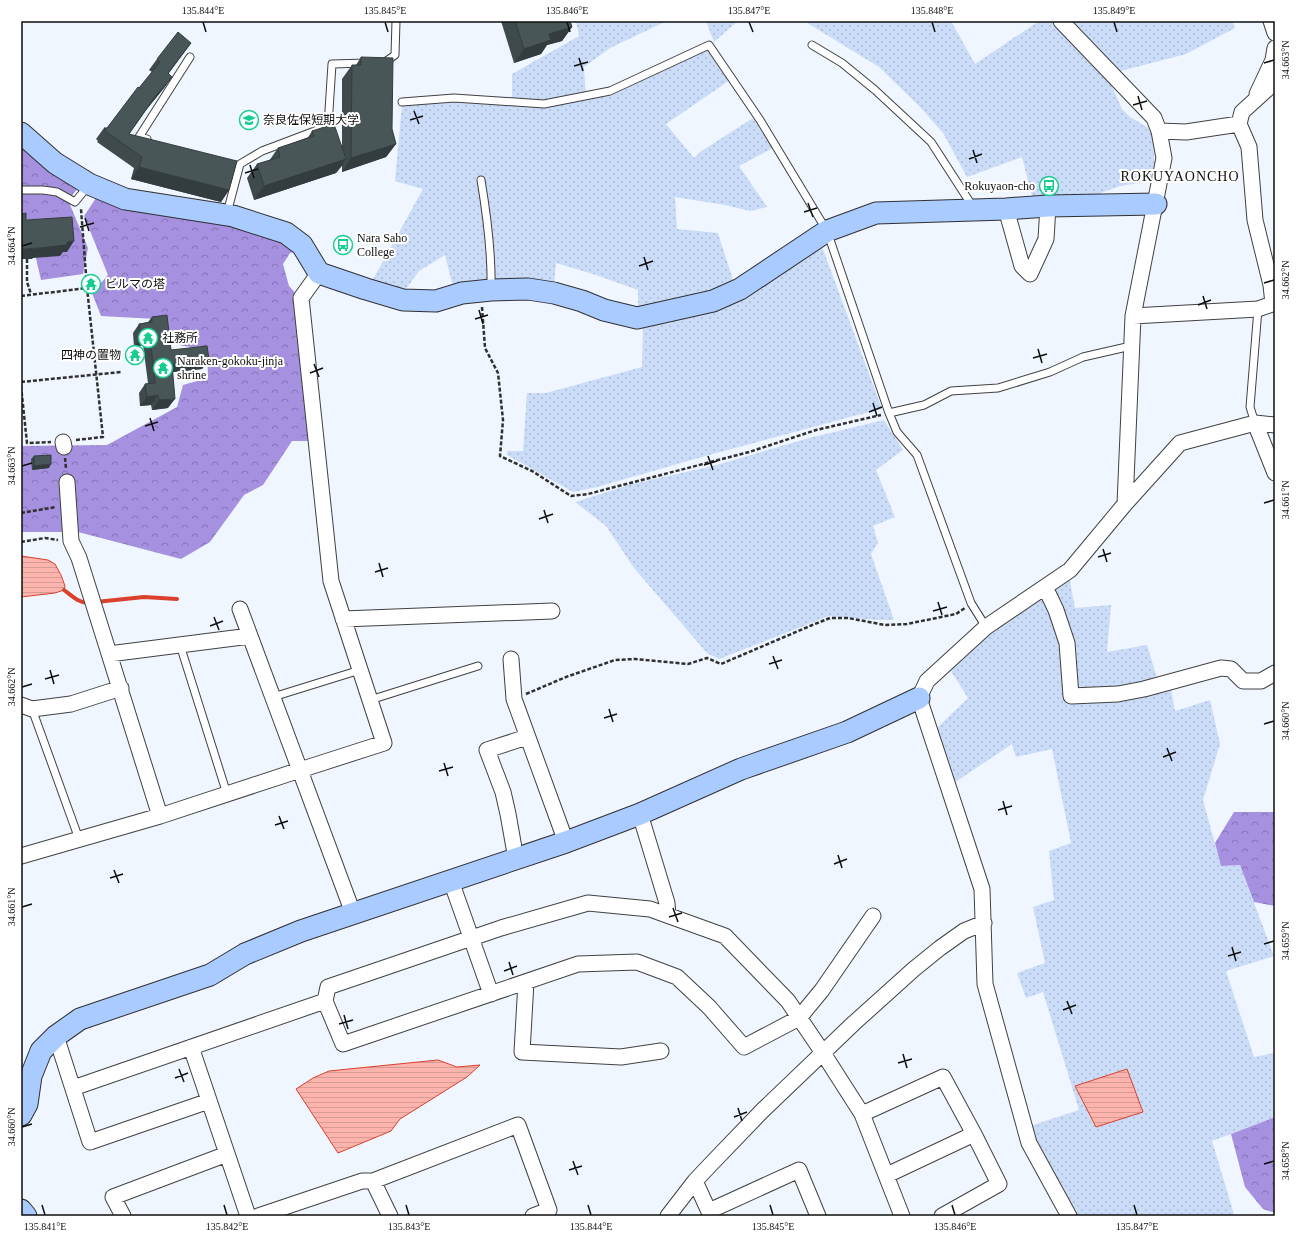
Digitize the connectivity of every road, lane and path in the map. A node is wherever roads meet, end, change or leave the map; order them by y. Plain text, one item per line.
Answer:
1 (396, 21) edge
2 (1061, 21) edge
3 (1271, 21) edge
4 (1275, 33) edge
5 (812, 45) dead end
6 (1275, 48) edge
7 (190, 57) edge
8 (371, 63) edge
9 (379, 63) edge
10 (1275, 82) edge
11 (1254, 99) junction
12 (402, 102) dead end
13 (1239, 124) junction
14 (1159, 132) junction
15 (21, 133) edge
16 (153, 141) edge
17 (481, 180) dead end
18 (88, 184) junction
19 (21, 190) edge
20 (75, 202) junction
21 (1156, 204) junction
22 (1048, 206) junction
23 (1006, 209) junction
24 (974, 210) junction
25 (226, 216) junction
26 (827, 231) junction
27 (27, 259) edge
28 (319, 273) junction
29 (88, 288) junction
30 (486, 291) junction
31 (31, 294) junction
32 (21, 296) edge
33 (1269, 305) edge
34 (1133, 316) junction
35 (1132, 346) junction
36 (122, 372) dead end
37 (96, 375) junction
38 (21, 382) edge
39 (21, 386) edge
40 (889, 413) junction
41 (1255, 423) junction
42 (1275, 424) edge
43 (64, 444) junction
44 (1275, 473) edge
45 (67, 482) joint
46 (1125, 504) junction
47 (69, 505) junction
48 (21, 513) edge
49 (71, 541) junction
50 (21, 542) edge
51 (1045, 587) junction
52 (971, 603) junction
53 (240, 609) dead end
54 (552, 611) dead end
55 (343, 619) junction
56 (986, 627) junction
57 (250, 636) junction
58 (180, 645) junction
59 (109, 654) junction
60 (512, 659) dead end
61 (478, 666) dead end
62 (360, 670) junction
63 (1275, 673) edge
64 (121, 688) junction
65 (273, 697) junction
66 (919, 698) junction
67 (514, 699) junction
68 (370, 700) junction
69 (27, 707) edge
70 (527, 736) junction
71 (300, 770) junction
72 (227, 794) junction
73 (640, 814) junction
74 (160, 816) junction
75 (80, 839) junction
76 (566, 842) junction
77 (21, 856) edge
78 (516, 859) junction
79 (451, 881) junction
80 (353, 913) junction
81 (668, 915) junction
82 (873, 916) dead end
83 (984, 923) junction
84 (471, 938) junction
85 (526, 982) junction
86 (491, 994) junction
87 (325, 1001) junction
88 (799, 1018) junction
89 (56, 1036) junction
90 (191, 1047) junction
91 (662, 1051) dead end
92 (824, 1053) junction
93 (73, 1088) junction
94 (209, 1101) junction
95 (862, 1114) junction
96 (21, 1115) edge
97 (974, 1134) junction
98 (227, 1154) junction
99 (887, 1175) junction
100 (373, 1181) junction
101 (695, 1181) junction
102 (21, 1210) edge
103 (710, 1214) edge
104 (26, 1216) edge
105 (123, 1216) edge
106 (248, 1216) edge
107 (258, 1216) edge
108 (390, 1216) edge
109 (533, 1216) edge
110 (668, 1216) edge
111 (818, 1216) edge
112 (902, 1216) edge
113 (942, 1216) edge
114 (1069, 1216) edge

1 - 9 lane
2 - 14 street
3 - 4 street
5 - 24 lane
6 - 11 street
7 - 16 lane
8 - 25 lane
10 - 11 street
11 - 13 street
12 - 26 lane
13 - 14 street
13 - 33 street
14 - 21 street
15 - 18 street
17 - 30 lane
18 - 20 lane
18 - 25 street
19 - 20 lane
20 - 29 path
21 - 22 street
21 - 34 street
22 - 23 street
22 - 23 street
23 - 24 street
24 - 26 street
25 - 28 street
26 - 30 street
26 - 40 lane
27 - 31 path
28 - 30 street
28 - 55 street
29 - 31 path
29 - 37 path
30 - 40 path
31 - 32 path
33 - 34 street
33 - 41 lane
34 - 35 street
35 - 40 lane
35 - 46 street
36 - 37 path
37 - 38 path
37 - 43 path
39 - 43 path
40 - 52 lane
41 - 42 street
41 - 44 street
41 - 46 street
43 - 45 path
45 - 47 street
46 - 51 street
47 - 48 path
47 - 49 street
49 - 50 path
49 - 59 street
51 - 56 street
51 - 63 street
52 - 56 lane
52 - 67 path
53 - 57 street
54 - 55 street
55 - 62 street
56 - 66 street
57 - 58 street
57 - 65 street
58 - 59 street
58 - 72 lane
59 - 64 street
60 - 67 street
61 - 68 lane
62 - 65 lane
62 - 68 street
64 - 69 street
64 - 74 street
65 - 71 street
66 - 73 street
66 - 83 street
67 - 70 street
68 - 71 street
69 - 75 lane
70 - 76 street
70 - 78 street
71 - 72 street
71 - 80 street
72 - 74 street
73 - 76 street
73 - 81 street
74 - 75 street
75 - 77 street
76 - 78 street
78 - 79 street
79 - 80 street
79 - 84 street
80 - 89 street
81 - 84 street
81 - 88 street
82 - 88 street
83 - 92 street
83 - 114 street
84 - 86 street
84 - 87 street
85 - 86 street
85 - 88 street
85 - 91 street
86 - 87 street
87 - 90 street
88 - 92 street
89 - 93 street
89 - 96 street
90 - 93 street
90 - 94 street
92 - 95 street
92 - 101 street
93 - 94 street
94 - 98 street
95 - 97 street
95 - 99 street
97 - 99 street
97 - 113 street
98 - 105 street
98 - 106 street
99 - 112 street
100 - 107 street
100 - 108 street
100 - 109 street
101 - 103 street
101 - 110 street
102 - 104 street
103 - 111 street

